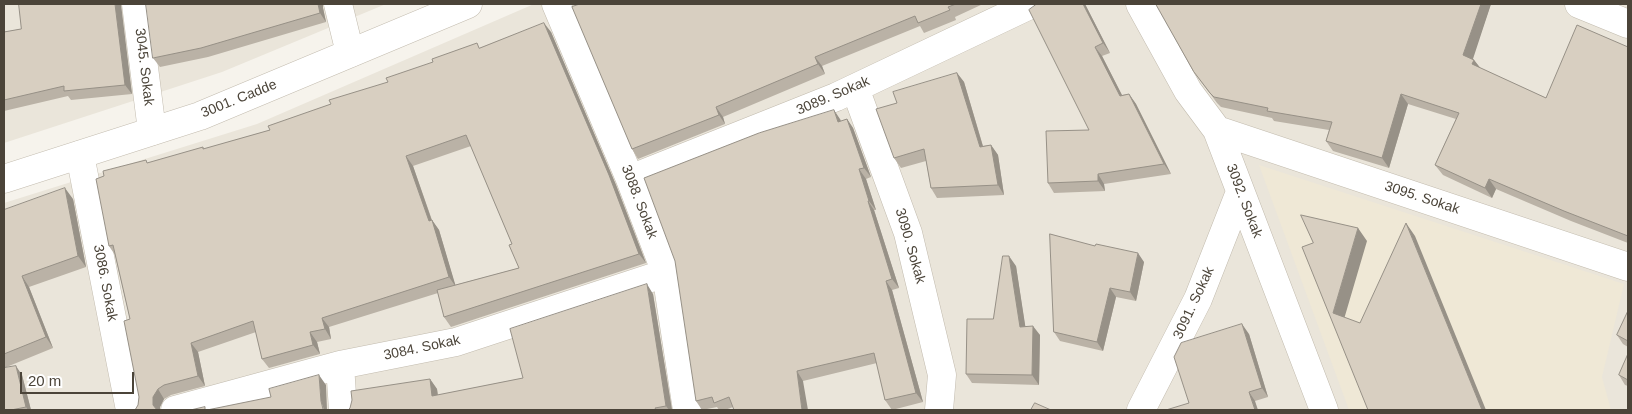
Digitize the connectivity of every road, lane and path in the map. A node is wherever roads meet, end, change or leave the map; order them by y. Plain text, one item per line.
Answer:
1 (136, 4) edge
2 (338, 4) edge
3 (468, 4) edge
4 (556, 4) edge
5 (1032, 4) edge
6 (1140, 4) edge
7 (1579, 4) edge
8 (1628, 24) edge
9 (350, 53) junction
10 (855, 88) junction
11 (1216, 130) junction
12 (152, 131) junction
13 (80, 155) junction
14 (4, 179) edge
15 (630, 179) junction
16 (1240, 192) junction
17 (1628, 266) edge
18 (666, 273) junction
19 (340, 365) junction
20 (130, 410) edge
21 (175, 410) edge
22 (343, 410) edge
23 (687, 410) edge
24 (939, 410) edge
25 (1141, 410) edge
26 (1324, 410) edge

1 - 12 street, 3045. Sokak
2 - 9 street
3 - 9 street, 3001. Cadde
4 - 15 street, 3088. Sokak
5 - 10 street, 3089. Sokak
6 - 11 street, 3092. Sokak
7 - 8 street
9 - 12 street, 3001. Cadde
10 - 15 street, 3089. Sokak
10 - 24 street, 3090. Sokak
11 - 16 street, 3092. Sokak
11 - 17 street, 3095. Sokak
12 - 13 street, 3001. Cadde
13 - 14 street, 3001. Cadde
13 - 20 street, 3086. Sokak
15 - 18 street, 3088. Sokak
16 - 25 street, 3091. Sokak
16 - 26 street, 3092. Sokak
18 - 19 street, 3084. Sokak
18 - 23 street, 3088. Sokak
19 - 21 street, 3084. Sokak
19 - 22 street

